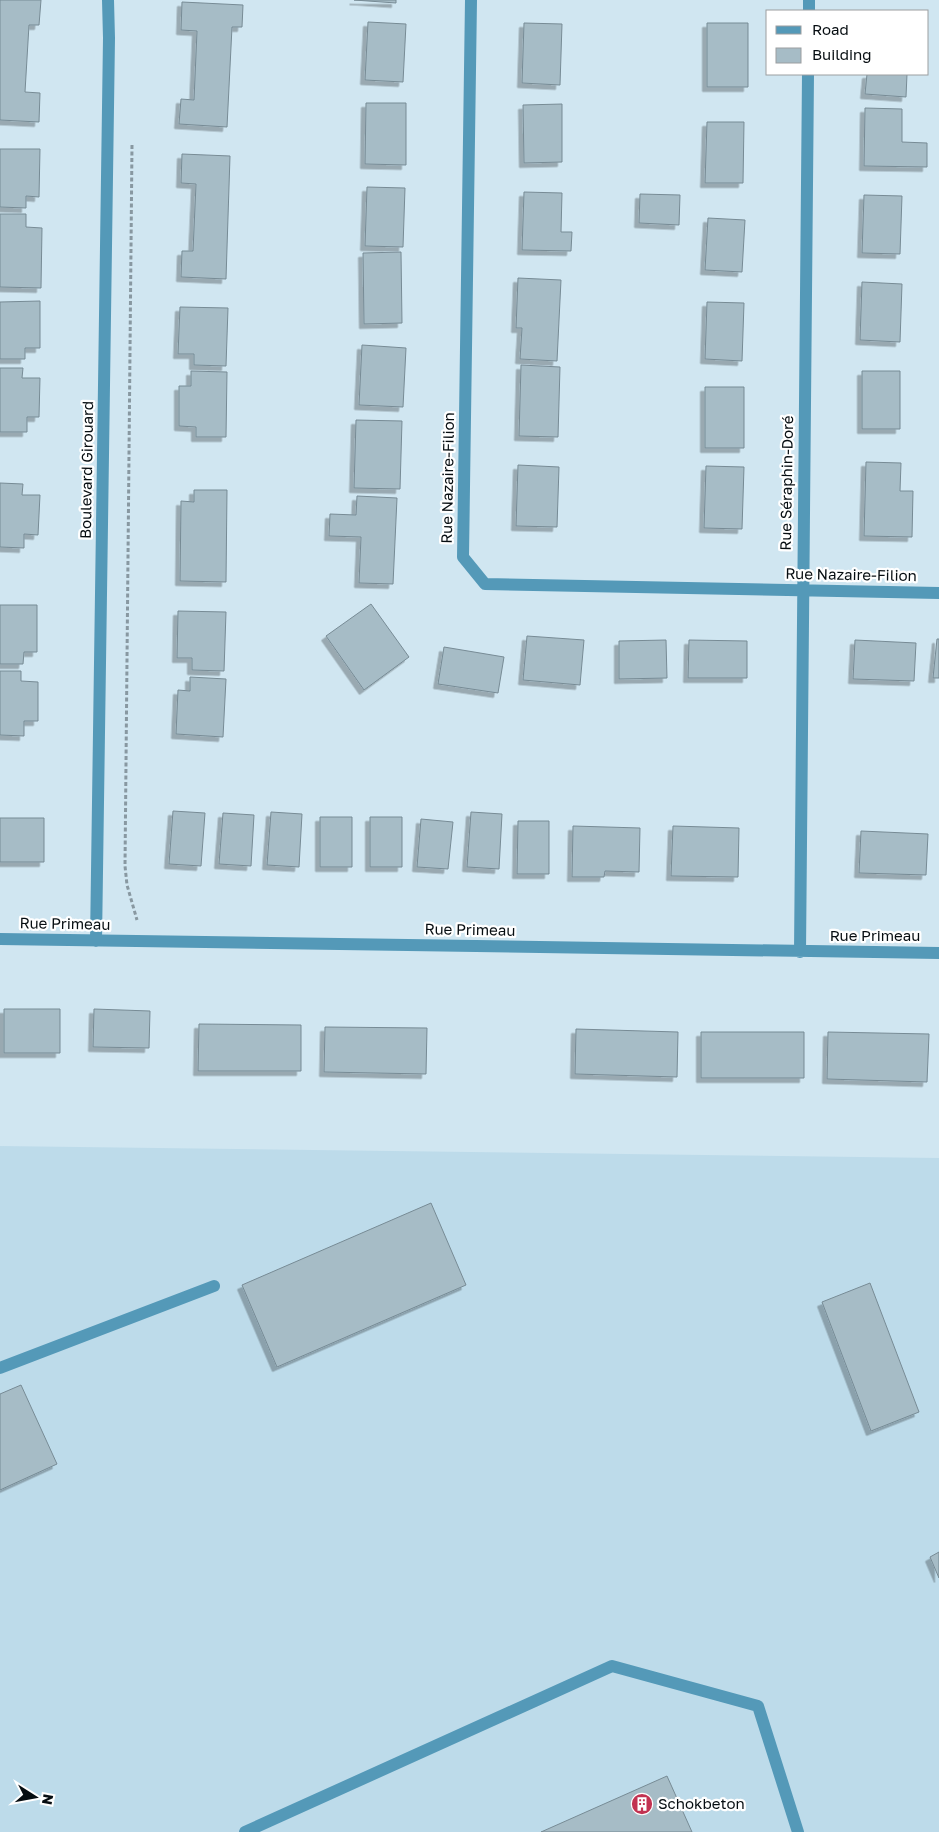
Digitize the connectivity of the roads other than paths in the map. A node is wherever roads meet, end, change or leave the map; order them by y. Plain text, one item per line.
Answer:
1 (108, 0) edge
2 (470, 0) edge
3 (808, 75) edge
4 (802, 591) junction
5 (939, 593) edge
6 (0, 940) edge
7 (96, 941) junction
8 (800, 952) junction
9 (939, 953) edge
10 (214, 1286) dead end
11 (0, 1368) edge
12 (245, 1832) edge
13 (798, 1832) edge

1 - 7 street, Boulevard Girouard
2 - 4 street, Rue Nazaire-Filion
3 - 4 street, Rue Séraphin-Doré
4 - 5 street, Rue Nazaire-Filion
4 - 8 street, Rue Séraphin-Doré
6 - 7 street, Rue Primeau
7 - 8 street, Rue Primeau
8 - 9 street, Rue Primeau
10 - 11 street
12 - 13 street

